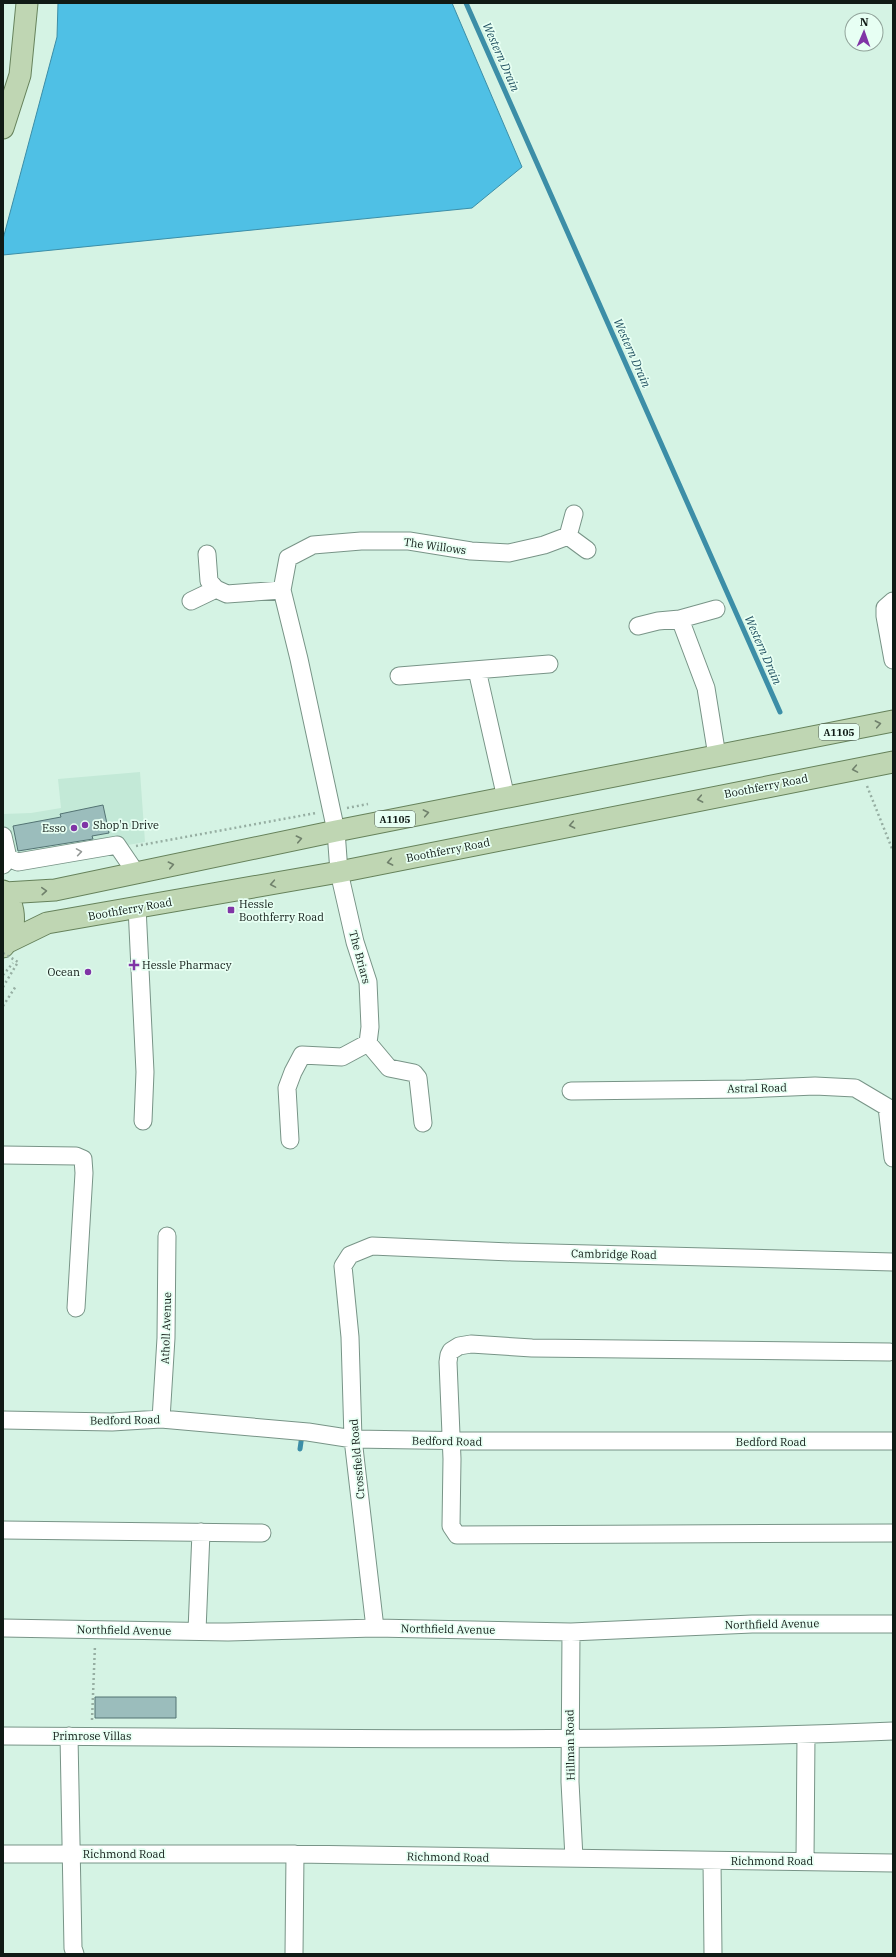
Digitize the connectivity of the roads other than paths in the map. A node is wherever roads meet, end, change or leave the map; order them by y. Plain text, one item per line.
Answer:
1 (27, 3) edge
2 (3, 128) edge
3 (574, 514) dead end
4 (568, 536) junction
5 (587, 550) dead end
6 (207, 554) dead end
7 (216, 589) junction
8 (282, 590) junction
9 (191, 601) dead end
10 (893, 601) edge
11 (716, 609) dead end
12 (680, 619) junction
13 (638, 626) dead end
14 (893, 660) edge
15 (549, 664) dead end
16 (477, 670) junction
17 (399, 676) dead end
18 (893, 721) edge
19 (717, 756) junction
20 (893, 762) edge
21 (506, 798) junction
22 (336, 831) junction
23 (3, 836) edge
24 (6, 861) edge
25 (340, 872) junction
26 (136, 873) junction
27 (4, 892) edge
28 (137, 907) junction
29 (4, 947) edge
30 (368, 1043) junction
31 (571, 1091) dead end
32 (890, 1104) edge
33 (143, 1121) dead end
34 (423, 1123) dead end
35 (290, 1140) dead end
36 (3, 1155) edge
37 (893, 1158) edge
38 (167, 1236) dead end
39 (893, 1262) edge
40 (343, 1266) joint
41 (76, 1308) dead end
42 (890, 1352) dead end
43 (161, 1419) junction
44 (3, 1420) edge
45 (353, 1439) junction
46 (451, 1441) junction
47 (893, 1441) edge
48 (3, 1530) edge
49 (201, 1532) junction
50 (262, 1533) dead end
51 (893, 1533) edge
52 (893, 1624) edge
53 (3, 1628) edge
54 (375, 1628) junction
55 (197, 1631) junction
56 (571, 1632) junction
57 (893, 1731) edge
58 (806, 1735) junction
59 (3, 1736) edge
60 (69, 1736) junction
61 (570, 1738) junction
62 (3, 1854) edge
63 (72, 1854) junction
64 (295, 1854) junction
65 (574, 1858) junction
66 (712, 1861) junction
67 (805, 1861) junction
68 (893, 1863) edge
69 (75, 1954) edge
70 (294, 1954) edge
71 (713, 1954) edge

1 - 2 main road
3 - 4 street
4 - 5 street
4 - 8 street, The Willows
6 - 7 street
7 - 8 street
7 - 9 street
8 - 22 street, The Willows
10 - 14 street
11 - 12 street
12 - 13 street
12 - 19 street
15 - 16 street
16 - 17 street
16 - 21 street
19 -> 18 main road, A1105
19 - 21 main road, A1105
20 -> 25 main road, Boothferry Road
22 -> 21 main road, A1105
22 - 25 street, The Briars
26 -> 22 main road, A1105
23 - 24 street
24 -> 26 street
25 -> 28 main road, Boothferry Road
25 - 30 street, The Briars
27 -> 26 main road, A1105
27 - 29 main road
28 - 29 main road, Boothferry Road
28 - 33 street
30 - 34 street
30 - 35 street
31 - 32 street, Astral Road
32 - 37 street, Astral Road
36 - 41 street
38 - 43 street, Atholl Avenue
39 - 40 street, Cambridge Road
40 - 45 street, Crossfield Road
42 - 46 street
43 - 44 street, Bedford Road
43 - 45 street, Bedford Road
45 - 46 street, Bedford Road
45 - 54 street, Crossfield Road
46 - 47 street, Bedford Road
46 - 51 street
48 - 49 street
49 - 50 street
49 - 55 street
52 - 56 street, Northfield Avenue
53 - 55 street, Northfield Avenue
54 - 55 street, Northfield Avenue
54 - 56 street, Northfield Avenue
56 - 61 street, Hillman Road
57 - 58 street, Primrose Villas
58 - 61 street, Primrose Villas
58 - 67 street
59 - 60 street, Primrose Villas
60 - 61 street, Primrose Villas
60 - 63 street
61 - 65 street, Hillman Road
62 - 63 street, Richmond Road
63 - 64 street, Richmond Road
63 - 69 street
64 - 65 street, Richmond Road
64 - 70 street
65 - 66 street, Richmond Road
66 - 67 street, Richmond Road
66 - 71 street
67 - 68 street, Richmond Road

